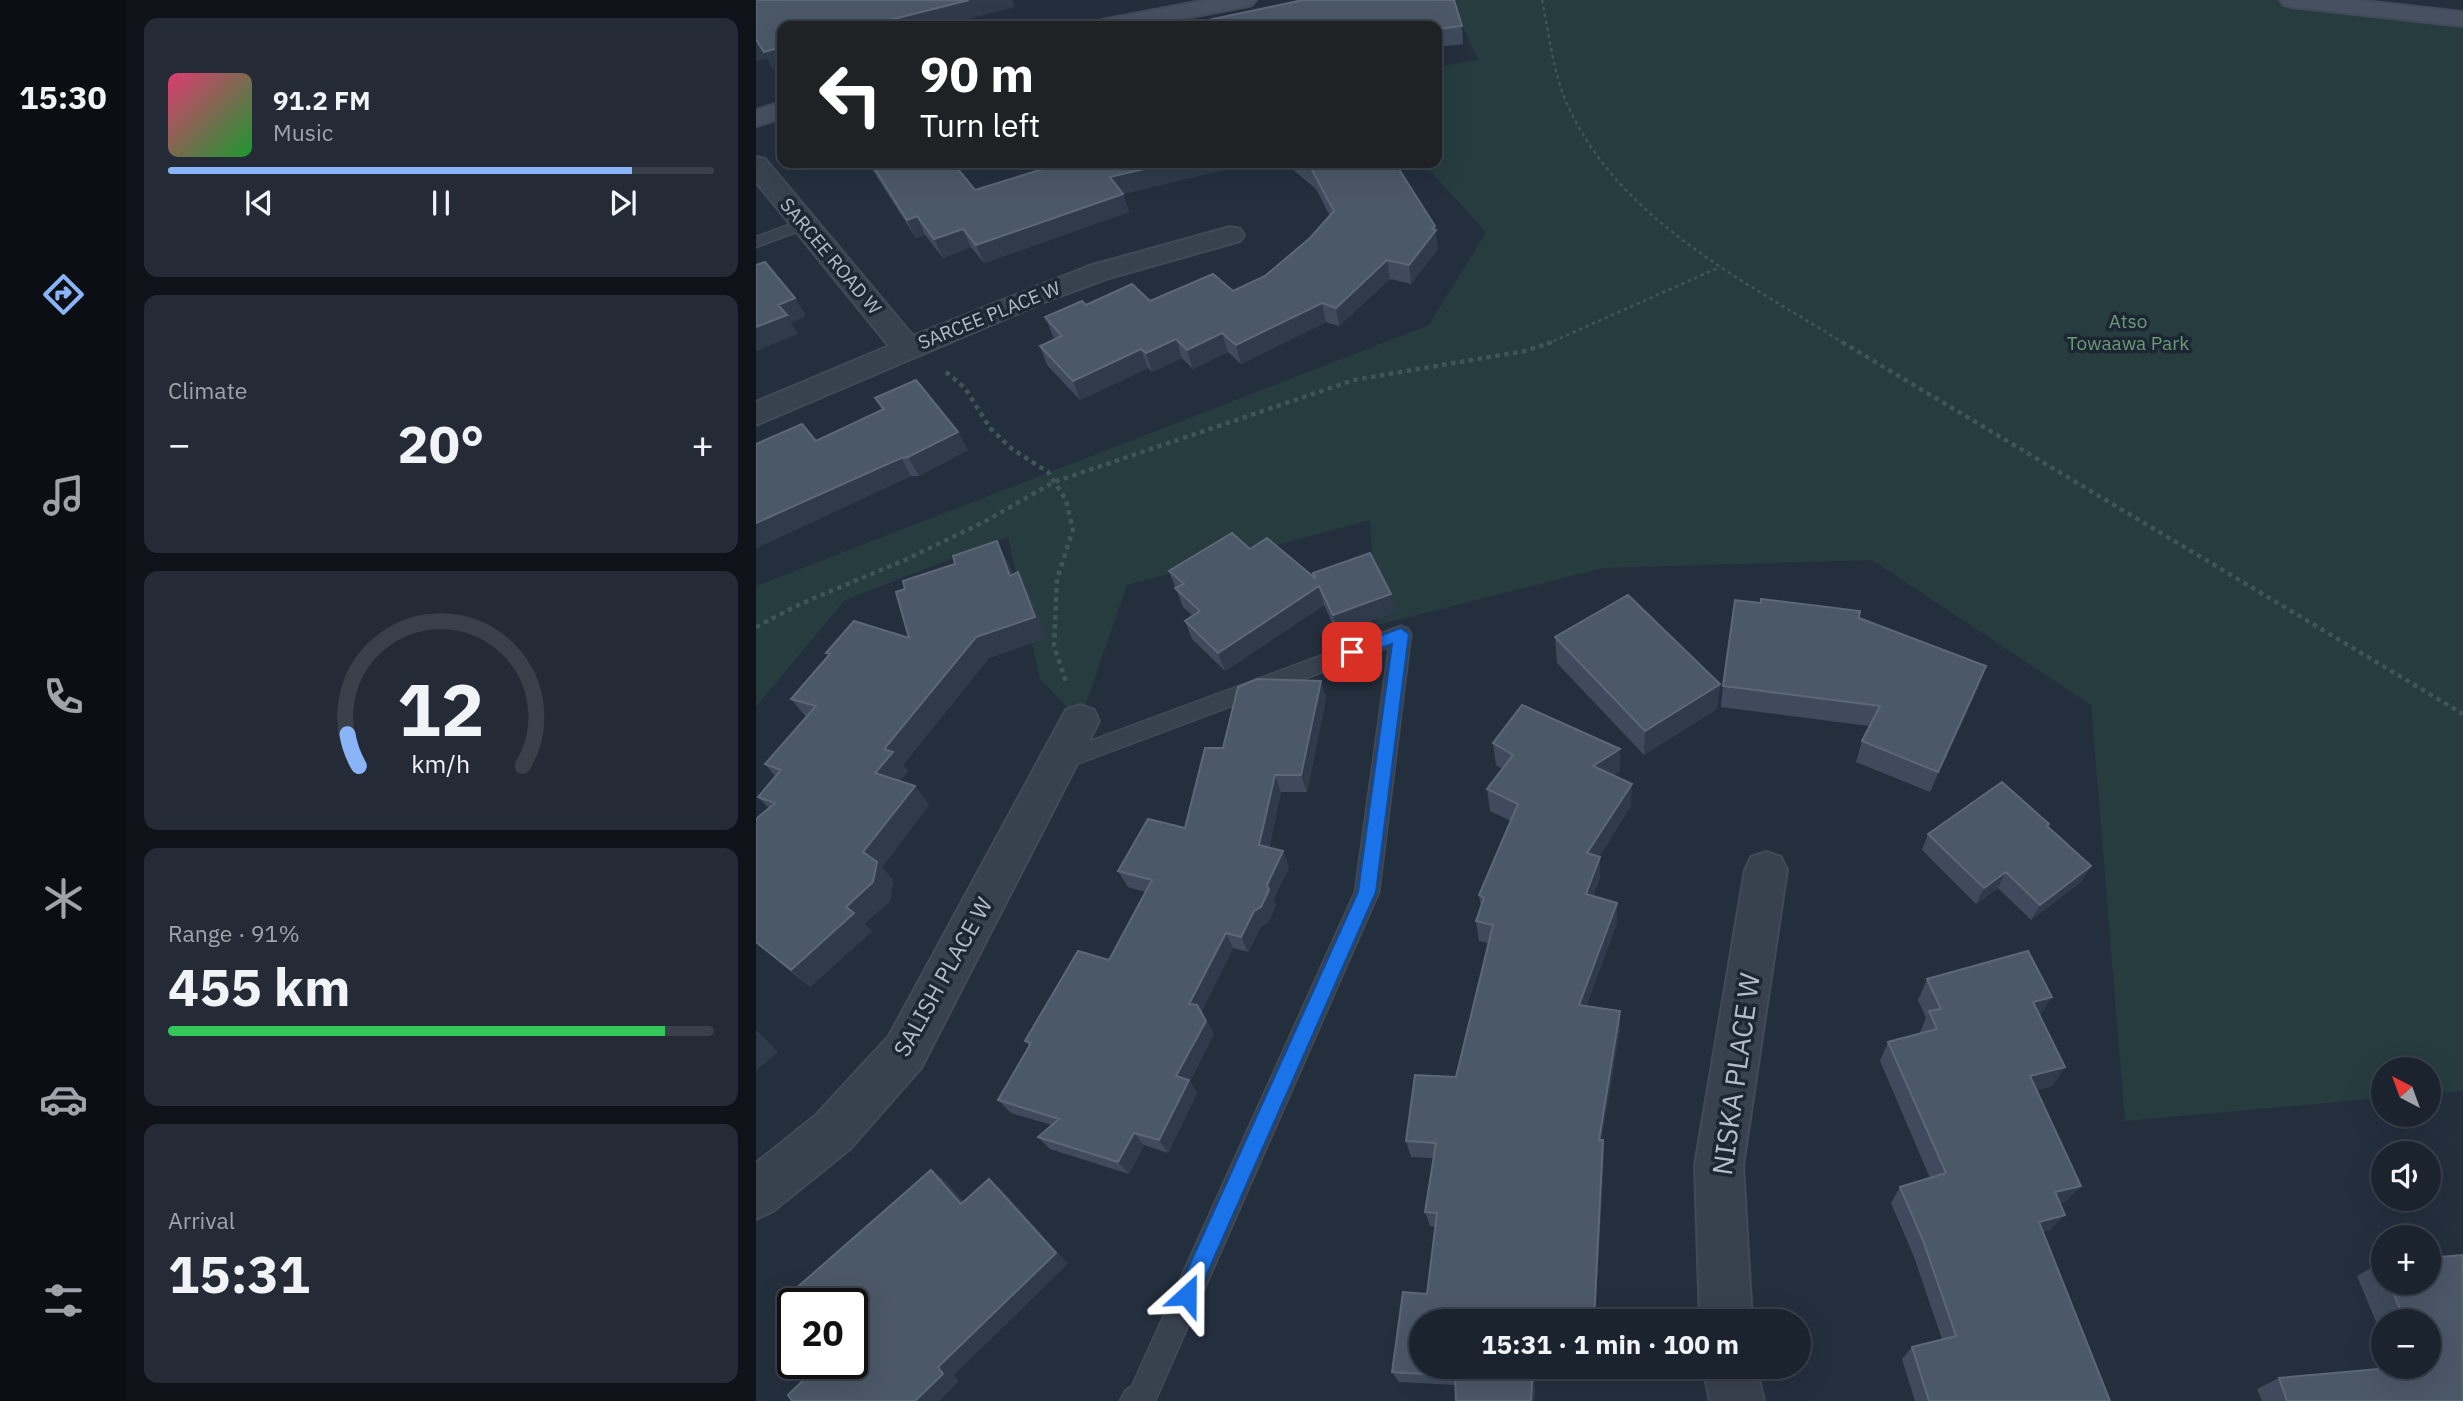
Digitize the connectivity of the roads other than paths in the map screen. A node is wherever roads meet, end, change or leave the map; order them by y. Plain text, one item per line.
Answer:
1 (1244, 0) edge
2 (2291, 0) edge
3 (2463, 19) edge
4 (1133, 21) edge
5 (777, 112) edge
6 (756, 118) edge
7 (756, 165) edge
8 (805, 224) junction
9 (1230, 235) dead end
10 (756, 242) edge
11 (907, 348) junction
12 (756, 414) edge
13 (1080, 721) road end
14 (1058, 762) junction
15 (1766, 870) dead end
16 (756, 1194) edge
17 (1725, 1309) edge
18 (1732, 1379) edge
19 (1135, 1401) edge
20 (1737, 1401) edge

1 - 4 street
2 - 3 street
5 - 6 street
7 - 8 street, SARCEE ROAD W
8 - 10 lane
8 - 11 street, SARCEE ROAD W
9 - 11 street, SARCEE PLACE W
11 - 12 street, SARCEE PLACE W
13 - 14 street, SALISH PLACE W
14 - 16 street, SALISH PLACE W
14 - 19 lane
15 - 17 street, NISKA PLACE W
18 - 20 street

